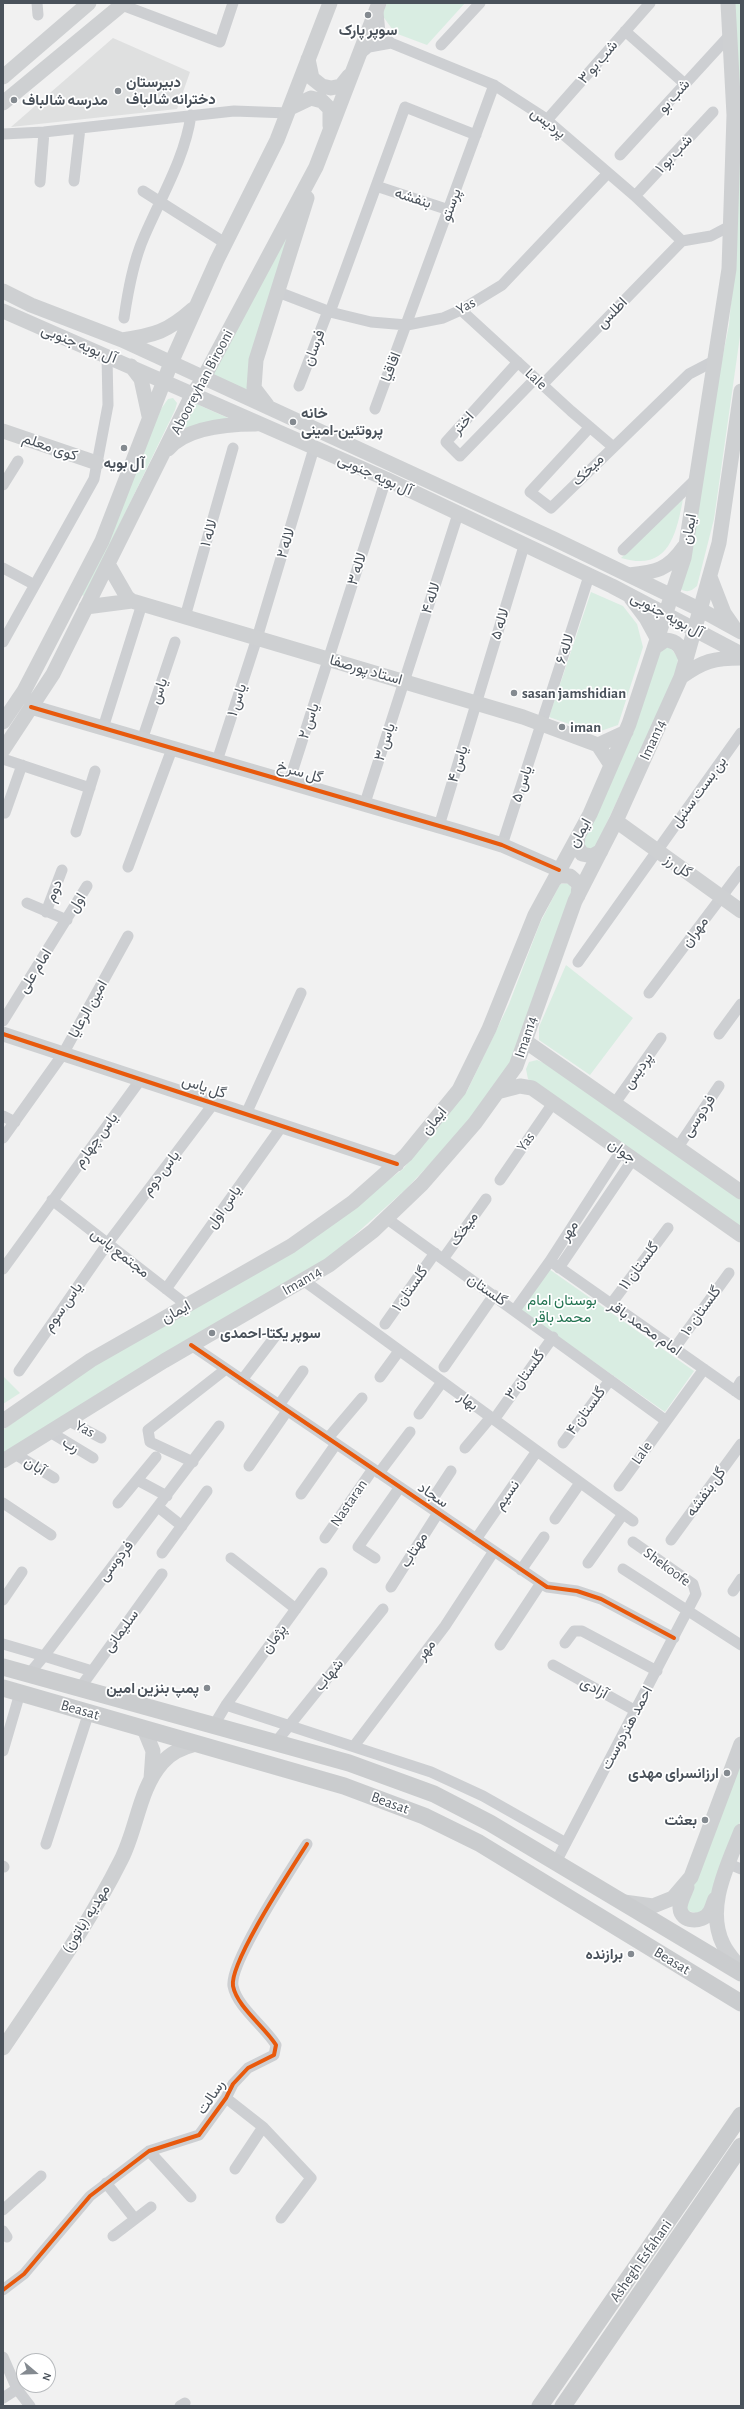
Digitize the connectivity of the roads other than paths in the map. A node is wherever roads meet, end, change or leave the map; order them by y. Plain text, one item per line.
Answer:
1 (37, 3) edge
2 (89, 3) edge
3 (233, 3) edge
4 (330, 3) edge
5 (380, 3) edge
6 (480, 3) edge
7 (650, 3) edge
8 (728, 3) edge
9 (123, 4) edge
10 (38, 15) dead end
11 (625, 31) junction
12 (729, 36) junction
13 (391, 43) junction
14 (441, 45) dead end
15 (357, 57) junction
16 (308, 59) junction
17 (352, 72) junction
18 (3, 77) edge
19 (685, 84) junction
20 (494, 85) junction
21 (3, 103) edge
22 (289, 110) junction
23 (713, 112) dead end
24 (192, 115) junction
25 (547, 120) junction
26 (330, 127) junction
27 (80, 128) junction
28 (44, 132) junction
29 (3, 134) edge
30 (476, 135) junction
31 (620, 155) dead end
32 (316, 167) junction
33 (608, 173) junction
34 (74, 181) dead end
35 (40, 182) dead end
36 (376, 186) junction
37 (143, 191) dead end
38 (635, 196) junction
39 (161, 202) junction
40 (449, 210) junction
41 (730, 226) junction
42 (682, 241) junction
43 (225, 242) junction
44 (3, 291) edge
45 (278, 292) junction
46 (197, 305) junction
47 (461, 310) junction
48 (3, 311) edge
49 (329, 311) junction
50 (124, 318) dead end
51 (407, 325) junction
52 (122, 340) junction
53 (107, 356) junction
54 (518, 362) junction
55 (714, 362) junction
56 (170, 363) junction
57 (131, 366) junction
58 (203, 379) junction
59 (163, 381) junction
60 (539, 382) junction
61 (300, 386) dead end
62 (741, 392) edge
63 (192, 395) junction
64 (270, 409) junction
65 (375, 409) dead end
66 (149, 416) junction
67 (262, 424) junction
68 (590, 427) junction
69 (3, 431) edge
70 (612, 446) junction
71 (233, 448) dead end
72 (314, 448) junction
73 (165, 453) junction
74 (18, 461) dead end
75 (97, 463) junction
76 (386, 478) junction
77 (697, 478) junction
78 (3, 485) edge
79 (458, 514) junction
80 (686, 543) junction
81 (524, 546) junction
82 (623, 550) dead end
83 (108, 564) junction
84 (3, 568) edge
85 (629, 575) junction
86 (589, 576) junction
87 (710, 577) junction
88 (33, 584) junction
89 (674, 590) junction
90 (705, 595) junction
91 (629, 596) junction
92 (137, 603) junction
93 (86, 607) junction
94 (701, 610) junction
95 (666, 613) junction
96 (185, 617) junction
97 (694, 629) junction
98 (738, 631) edge
99 (257, 638) junction
100 (3, 642) edge
101 (175, 642) dead end
102 (657, 644) junction
103 (741, 654) edge
104 (741, 658) edge
105 (328, 659) junction
106 (686, 660) junction
107 (681, 677) junction
108 (404, 682) junction
109 (476, 703) junction
110 (31, 707) junction
111 (3, 722) edge
112 (541, 723) junction
113 (103, 728) junction
114 (626, 732) junction
115 (741, 733) edge
116 (142, 740) junction
117 (598, 745) junction
118 (172, 749) junction
119 (3, 750) edge
120 (3, 758) edge
121 (217, 761) junction
122 (22, 765) junction
123 (611, 765) junction
124 (96, 771) dead end
125 (289, 782) junction
126 (90, 788) junction
127 (365, 803) junction
128 (5, 813) dead end
129 (616, 821) junction
130 (439, 826) junction
131 (76, 832) dead end
132 (578, 836) junction
133 (502, 845) junction
134 (601, 851) junction
135 (657, 851) junction
136 (128, 868) dead end
137 (62, 870) dead end
138 (741, 871) edge
139 (557, 875) junction
140 (87, 886) dead end
141 (578, 896) junction
142 (721, 896) junction
143 (27, 903) dead end
144 (741, 910) edge
145 (46, 912) junction
146 (67, 920) junction
147 (128, 936) dead end
148 (578, 962) dead end
149 (301, 993) dead end
150 (649, 993) dead end
151 (741, 1004) edge
152 (3, 1021) edge
153 (3, 1034) edge
154 (719, 1034) dead end
155 (661, 1038) dead end
156 (525, 1040) junction
157 (63, 1054) junction
158 (550, 1058) junction
159 (141, 1079) junction
160 (719, 1086) dead end
161 (532, 1088) junction
162 (497, 1092) junction
163 (553, 1103) junction
164 (214, 1104) junction
165 (615, 1104) junction
166 (246, 1114) junction
167 (3, 1116) edge
168 (15, 1122) junction
169 (282, 1126) junction
170 (3, 1138) edge
171 (678, 1147) junction
172 (627, 1155) junction
173 (397, 1164) junction
174 (500, 1180) dead end
175 (740, 1189) edge
176 (52, 1200) junction
177 (486, 1200) dead end
178 (386, 1218) junction
179 (668, 1228) dead end
180 (741, 1235) edge
181 (108, 1244) junction
182 (439, 1256) junction
183 (550, 1262) junction
184 (559, 1268) junction
185 (3, 1269) edge
186 (729, 1273) dead end
187 (302, 1280) junction
188 (166, 1289) junction
189 (494, 1295) junction
190 (611, 1304) junction
191 (188, 1306) junction
192 (515, 1310) junction
193 (385, 1324) dead end
194 (277, 1334) dead end
195 (553, 1338) junction
196 (191, 1345) junction
197 (674, 1349) junction
198 (399, 1351) junction
199 (444, 1367) dead end
200 (226, 1369) junction
201 (704, 1369) junction
202 (19, 1371) dead end
203 (303, 1371) dead end
204 (380, 1377) dead end
205 (242, 1380) junction
206 (610, 1380) junction
207 (442, 1382) junction
208 (739, 1389) edge
209 (362, 1398) dead end
210 (283, 1408) junction
211 (419, 1414) dead end
212 (494, 1415) junction
213 (665, 1420) junction
214 (3, 1421) edge
215 (69, 1421) junction
216 (219, 1426) dead end
217 (50, 1432) junction
218 (410, 1432) dead end
219 (101, 1438) dead end
220 (332, 1441) junction
221 (563, 1443) dead end
222 (741, 1444) edge
223 (465, 1448) dead end
224 (537, 1451) junction
225 (9, 1457) edge
226 (156, 1457) dead end
227 (93, 1458) dead end
228 (193, 1462) junction
229 (249, 1466) dead end
230 (376, 1471) junction
231 (451, 1471) dead end
232 (54, 1478) dead end
233 (137, 1480) junction
234 (580, 1483) junction
235 (619, 1486) dead end
236 (400, 1488) junction
237 (207, 1491) dead end
238 (301, 1494) dead end
239 (167, 1496) junction
240 (3, 1503) edge
241 (118, 1503) dead end
242 (428, 1506) junction
243 (158, 1507) junction
244 (438, 1513) junction
245 (623, 1514) junction
246 (555, 1519) dead end
247 (633, 1521) dead end
248 (182, 1526) junction
249 (51, 1535) dead end
250 (325, 1538) dead end
251 (544, 1538) dead end
252 (476, 1539) junction
253 (671, 1540) dead end
254 (633, 1542) dead end
255 (494, 1551) junction
256 (162, 1553) dead end
257 (231, 1558) dead end
258 (375, 1558) dead end
259 (588, 1563) dead end
260 (623, 1569) dead end
261 (521, 1570) junction
262 (22, 1572) dead end
263 (322, 1573) dead end
264 (162, 1574) dead end
265 (741, 1579) edge
266 (541, 1583) junction
267 (391, 1587) dead end
268 (733, 1590) dead end
269 (696, 1594) joint
270 (3, 1600) edge
271 (296, 1609) junction
272 (383, 1609) dead end
273 (687, 1612) junction
274 (674, 1638) junction
275 (565, 1643) dead end
276 (3, 1644) edge
277 (500, 1645) dead end
278 (741, 1645) edge
279 (44, 1656) junction
280 (553, 1665) dead end
281 (3, 1667) edge
282 (92, 1671) junction
283 (657, 1671) junction
284 (29, 1674) junction
285 (3, 1688) edge
286 (80, 1688) junction
287 (20, 1692) junction
288 (226, 1704) junction
289 (636, 1711) junction
290 (89, 1712) junction
291 (214, 1725) junction
292 (288, 1726) junction
293 (144, 1729) junction
294 (276, 1742) junction
295 (196, 1744) junction
296 (741, 1744) edge
297 (354, 1746) junction
298 (3, 1751) edge
299 (151, 1780) junction
300 (490, 1823) junction
301 (741, 1831) edge
302 (566, 1842) junction
303 (479, 1843) junction
304 (46, 1844) dead end
305 (307, 1844) dead end
306 (556, 1862) junction
307 (735, 1866) edge
308 (690, 1877) junction
309 (719, 1888) junction
310 (623, 1902) junction
311 (741, 1969) edge
312 (741, 1973) edge
313 (738, 2003) edge
314 (3, 2048) edge
315 (226, 2098) junction
316 (741, 2115) edge
317 (264, 2127) junction
318 (741, 2146) edge
319 (149, 2151) junction
320 (235, 2169) dead end
321 (41, 2176) dead end
322 (106, 2183) junction
323 (191, 2197) dead end
324 (151, 2207) dead end
325 (3, 2210) edge
326 (281, 2218) dead end
327 (135, 2219) junction
328 (113, 2236) dead end
329 (3, 2290) edge
330 (3, 2357) edge
331 (16, 2387) edge
332 (16, 2390) edge
333 (20, 2393) edge
334 (3, 2398) edge
335 (30, 2406) edge
336 (540, 2406) edge
337 (563, 2406) edge

1 - 10 street
2 - 18 main road
3 - 9 street
4 - 16 main road, Abooreyhan Birooni
5 - 13 street
5 - 15 main road, Abooreyhan Birooni
6 - 14 street
7 - 11 street, شب بو ۳
8 - 12 main road, ایمان
9 - 21 main road
11 - 19 street
11 - 25 street, شب بو ۳
12 - 19 street, شب بو
12 - 41 main road, ایمان
13 - 15 street
13 - 20 street, پردیس
15 - 17 main road, Abooreyhan Birooni
16 - 17 main road
16 - 22 main road, Abooreyhan Birooni
17 - 26 main road, Abooreyhan Birooni
19 - 31 street, شب بو
20 - 25 street, پردیس
20 - 30 street, پرستو
22 - 24 street
22 - 26 main road
22 - 43 main road, Abooreyhan Birooni
23 - 38 street, شب بو ۱
24 - 27 street
24 - 39 street
25 - 33 street, پردیس
26 - 32 main road, Abooreyhan Birooni
27 - 28 street
27 - 34 street
28 - 29 street
28 - 35 street
30 - 36 street, فرسان
30 - 40 street, پرستو
32 - 45 main road
32 - 58 main road, Abooreyhan Birooni
33 - 38 street, پردیس
33 - 47 street, Yas
36 - 40 street, بنفشه
36 - 49 street, فرسان
37 - 39 street
38 - 42 street, پردیس
39 - 43 street
39 - 50 street
40 - 51 street, پرستو
41 - 42 street
41 - 55 main road, ایمان
42 - 60 street, اطلس
43 - 46 main road, Abooreyhan Birooni
44 - 52 main road, آل بویه جنوبی
45 - 49 street, Yas
45 - 64 main road
46 - 52 main road
46 - 56 main road, Abooreyhan Birooni
47 - 51 street, Yas
47 - 54 street, Lale
48 - 53 main road, آل بویه جنوبی
49 - 51 street, Yas
49 - 61 street, فرسان
51 - 65 street, اقاقیا
52 - 56 main road, آل بویه جنوبی
53 - 57 main road, آل بویه جنوبی
53 - 75 street
54 - 60 street, Lale
54 - 60 street, اختر
55 - 70 street, میخک
55 - 77 main road, ایمان
56 - 58 main road, آل بویه جنوبی
56 - 59 main road, Abooreyhan Birooni
57 - 59 main road, آل بویه جنوبی
57 - 66 main road
58 - 63 main road, Abooreyhan Birooni
58 - 64 main road, آل بویه جنوبی
59 - 63 main road, آل بویه جنوبی
59 - 66 main road, Abooreyhan Birooni
60 - 68 street, Lale
62 - 87 main road, Iman14
63 - 67 main road, آل بویه جنوبی
63 - 73 main road, Abooreyhan Birooni
64 - 85 main road, آل بویه جنوبی
66 - 111 main road, Abooreyhan Birooni
67 - 72 main road, آل بویه جنوبی
67 - 73 main road
68 - 70 street, Lale
68 - 70 street, میخک
69 - 75 main road, کوی معلم
71 - 96 street, لاله ۱
72 - 76 main road, آل بویه جنوبی
72 - 99 street, لاله ۲
73 - 83 main road, Abooreyhan Birooni
74 - 78 street
75 - 88 street
76 - 79 main road, آل بویه جنوبی
76 - 105 street, لاله ۳
77 - 80 main road, ایمان
77 - 82 street
79 - 81 main road, آل بویه جنوبی
79 - 108 street, لاله ۴
80 - 85 main road
80 - 89 main road, ایمان
81 - 86 main road, آل بویه جنوبی
81 - 109 street, لاله ۵
83 - 92 main road
83 - 93 main road, Abooreyhan Birooni
84 - 88 street
85 - 89 main road, آل بویه جنوبی
86 - 91 main road, آل بویه جنوبی
86 - 112 street, لاله ۶
87 - 90 main road, Iman14
87 - 98 main road
88 - 100 street
89 - 90 main road
89 - 94 main road, آل بویه جنوبی
89 - 95 main road, ایمان
90 - 94 main road, Iman14
91 - 95 main road, آل بویه جنوبی
91 - 102 main road
92 - 93 main road
92 - 96 main road, استاد پورصفا
92 - 113 street
93 - 110 main road, Abooreyhan Birooni
94 - 97 main road, Iman14
94 - 98 main road, آل بویه جنوبی
95 - 97 main road, آل بویه جنوبی
95 - 102 main road, ایمان
96 - 99 main road, استاد پورصفا
97 - 103 main road, آل بویه جنوبی
97 - 106 main road, Iman14
99 - 105 main road, استاد پورصفا
99 - 121 street, یاس ۱
101 - 116 street, یاس
102 - 106 main road
102 - 114 main road, ایمان
104 - 107 main road
105 - 108 main road, استاد پورصفا
105 - 125 street, یاس ۲
106 - 107 main road, Iman14
107 - 129 main road, Iman14
108 - 109 main road, استاد پورصفا
108 - 127 street, یاس ۳
109 - 112 main road, استاد پورصفا
109 - 130 street, یاس ۴
110 - 113 main road, گل سرخ
110 - 119 main road, Abooreyhan Birooni
112 - 117 main road, استاد پورصفا
112 - 133 street, یاس ۵
113 - 116 main road, گل سرخ
114 - 117 main road
114 - 123 main road, ایمان
115 - 135 street, بن بست سنبل
116 - 118 main road, گل سرخ
117 - 123 main road
118 - 121 main road, گل سرخ
118 - 136 street
120 - 122 street
121 - 125 main road, گل سرخ
122 - 126 street
122 - 128 street
123 - 132 main road, ایمان
124 - 126 street
125 - 127 main road, گل سرخ
126 - 131 street
127 - 130 main road, گل سرخ
129 - 134 main road, Iman14
129 - 135 main road, گل رز
130 - 133 main road, گل سرخ
132 - 134 main road
132 - 139 main road, ایمان
133 - 139 main road, گل سرخ
134 - 141 main road, Iman14
135 - 142 main road, گل رز
135 - 148 street, بن بست سنبل
137 - 145 street, دوم
138 - 142 street, مهران
139 - 141 main road
139 - 173 main road, ایمان
140 - 146 street, اول
141 - 156 main road, Iman14
142 - 144 main road, گل رز
142 - 150 street, مهران
143 - 145 street
145 - 146 street
146 - 152 street, امام علی
147 - 157 street, امین الرعایا
149 - 166 street
151 - 154 street
153 - 157 main road, گل یاس
155 - 165 street, پردیس
156 - 158 main road
156 - 162 main road, Iman14
157 - 159 main road, گل یاس
157 - 168 street, امین الرعایا
158 - 161 main road
158 - 165 main road
159 - 164 main road, گل یاس
159 - 176 street, یاس چهارم
160 - 171 street, فردوسی
161 - 162 main road
161 - 163 main road, جوان
162 - 178 main road, Iman14
163 - 172 main road, جوان
163 - 174 street, Yas
164 - 166 main road, گل یاس
164 - 181 street, یاس دوم
165 - 171 main road
166 - 169 main road, گل یاس
167 - 168 street
168 - 170 street, امین الرعایا
169 - 173 main road, گل یاس
169 - 188 street, یاس اول
171 - 175 main road
172 - 180 main road, جوان
172 - 183 street, مهر
172 - 184 street, مهر
173 - 191 main road, ایمان
176 - 181 street, مجتمع یاس
176 - 185 street, یاس چهارم
177 - 182 street, میخک
178 - 182 street, گلستان
178 - 187 main road, Iman14
179 - 190 street, گلستان ۱۱
181 - 188 street, مجتمع یاس
181 - 202 street, یاس سوم
182 - 189 street, گلستان
182 - 193 street, گلستان ۱
183 - 184 street, امام محمد باقر
183 - 192 street, مهر
184 - 190 street, امام محمد باقر
186 - 197 street, گلستان ۱۰
187 - 196 main road, Iman14
187 - 198 street, بهار
188 - 191 street, مجتمع یاس
189 - 192 street, گلستان
189 - 199 street
190 - 197 street, امام محمد باقر
191 - 214 main road, ایمان
192 - 195 street, گلستان
194 - 205 street
195 - 206 street, گلستان
195 - 212 street, گلستان ۳
196 - 200 street, سجاد
196 - 215 main road, Iman14
197 - 201 street, امام محمد باقر
198 - 204 street
198 - 207 street, بهار
200 - 205 street, سجاد
200 - 228 street
201 - 208 street, امام محمد باقر
201 - 213 street, Lale
203 - 210 street
205 - 210 street, سجاد
206 - 213 street, گلستان
206 - 221 street, گلستان ۴
207 - 211 street
207 - 212 street, بهار
209 - 220 street
210 - 220 street, سجاد
210 - 229 street
212 - 223 street, گلستان ۳
212 - 224 street, بهار
213 - 235 street, Lale
215 - 217 main road, Iman14
215 - 219 street, Yas
216 - 228 street, فردوسی
217 - 225 main road, Iman14
217 - 227 street, رب
218 - 230 street, Nastaran
220 - 230 street, سجاد
220 - 238 street
222 - 253 street, گل بنفشه
224 - 234 street, بهار
224 - 252 street, نسیم
225 - 232 street, آبان
226 - 233 street
228 - 239 street, فردوسی
230 - 236 street, سجاد
230 - 250 street, Nastaran
231 - 242 street
233 - 239 street
233 - 241 street
234 - 245 street, بهار
234 - 246 street
236 - 242 street, سجاد
236 - 258 street
237 - 248 street
239 - 243 street, فردوسی
240 - 249 street
242 - 244 street, سجاد
243 - 248 street
243 - 279 street, فردوسی
244 - 252 street, سجاد
244 - 267 street, مهتاب
245 - 247 street, بهار
245 - 259 street
248 - 256 street
251 - 261 street
252 - 255 street, سجاد
254 - 269 street, Shekoofe
255 - 261 street, سجاد
255 - 297 street, مهر
257 - 271 street
260 - 273 street
261 - 266 street, سجاد
262 - 270 street
263 - 271 street, پژمان
264 - 282 street, سلیمانی
265 - 268 street
266 - 274 street, سجاد
266 - 277 street
269 - 273 street, احمد هنردوست
271 - 288 street, پژمان
272 - 292 street, شهاب
273 - 274 street, احمد هنردوست
273 - 278 street
274 - 283 street, احمد هنردوست
275 - 283 street
276 - 279 street
279 - 282 street
279 - 284 street, فردوسی
280 - 289 street, آزادی
281 - 284 main road, Beasat
282 - 286 street, سلیمانی
283 - 289 street, احمد هنردوست
284 - 286 main road, Beasat
285 - 287 main road, Beasat
286 - 291 main road, Beasat
287 - 290 main road, Beasat
287 - 298 street
288 - 291 street, پژمان
288 - 292 street
289 - 302 street, احمد هنردوست
290 - 293 main road, Beasat
290 - 304 street
291 - 294 main road, Beasat
292 - 294 street, شهاب
292 - 297 street
293 - 295 main road, Beasat
293 - 299 main road, مهدیه (باتون)
294 - 300 main road, Beasat
295 - 299 main road, مهدیه (باتون)
295 - 303 main road, Beasat
296 - 308 main road
297 - 302 street
299 - 314 main road, مهدیه (باتون)
300 - 303 main road
300 - 306 main road, Beasat
301 - 307 main road
302 - 306 street, احمد هنردوست
303 - 313 main road, Beasat
305 - 315 street, رسالت
306 - 310 main road, Beasat
307 - 309 main road
308 - 309 main road
308 - 310 main road
309 - 311 main road
310 - 312 main road, Beasat
315 - 317 street
315 - 319 street, رسالت
316 - 336 main road, Ashegh Esfahani
317 - 320 street
317 - 326 street
318 - 337 main road, Ashegh Esfahani
319 - 322 street, رسالت
319 - 323 street
321 - 325 street
322 - 327 street
322 - 329 street, رسالت
324 - 327 street
327 - 328 street
330 - 331 street
332 - 334 street
333 - 335 street

